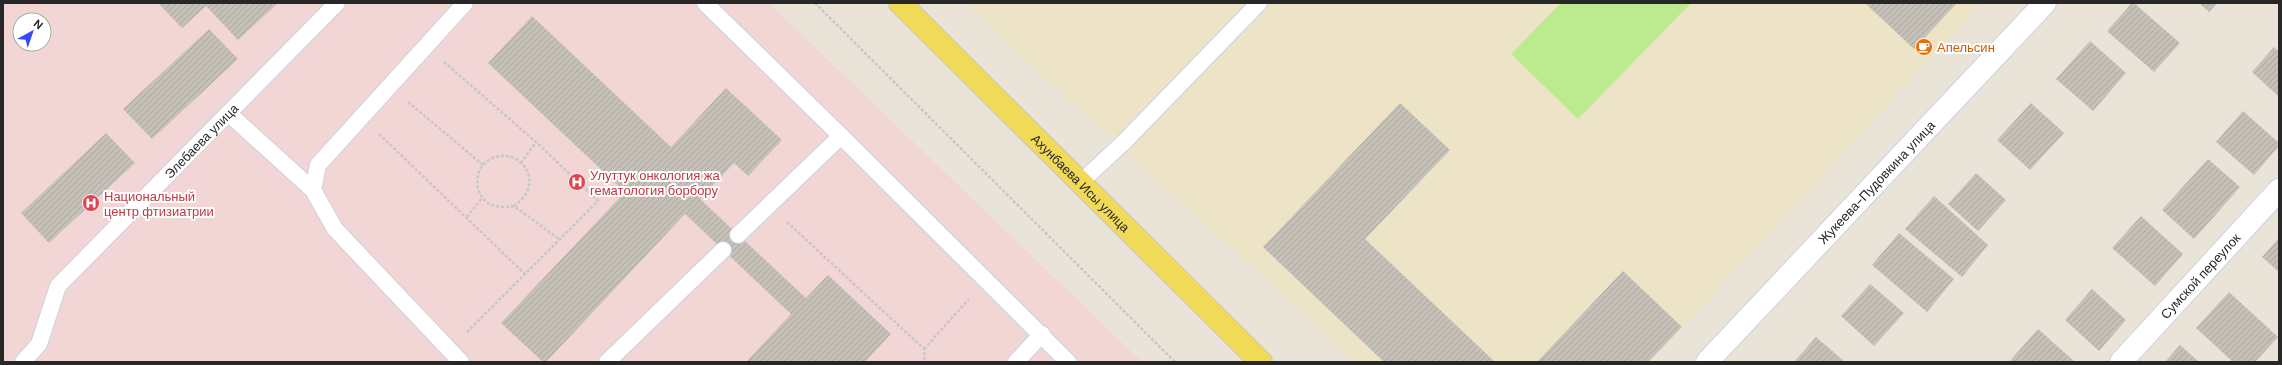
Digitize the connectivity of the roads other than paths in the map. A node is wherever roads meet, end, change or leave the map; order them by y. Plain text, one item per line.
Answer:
1 (338, 3) edge
2 (465, 3) edge
3 (705, 3) edge
4 (900, 3) edge
5 (1259, 3) edge
6 (2045, 3) edge
7 (228, 113) junction
8 (841, 136) junction
9 (1080, 183) junction
10 (313, 190) junction
11 (2279, 190) edge
12 (738, 235) dead end
13 (724, 250) dead end
14 (1042, 334) junction
15 (23, 362) edge
16 (461, 362) edge
17 (607, 362) edge
18 (1016, 362) edge
19 (1068, 362) edge
20 (1261, 362) edge
21 (1707, 362) edge
22 (2121, 362) edge

1 - 7 lane, Элебаева улица
2 - 10 lane
3 - 8 lane
4 - 9 main road, Ахунбаева Исы улица
5 - 9 lane
6 - 21 main road, Жукеева-Пудовкина улица
7 - 10 lane
7 - 15 lane, Элебаева улица
8 - 12 lane
8 - 14 lane
9 - 20 main road, Ахунбаева Исы улица
10 - 16 lane
11 - 22 main road, Сумской переулок
13 - 17 lane
14 - 18 lane
14 - 19 lane

